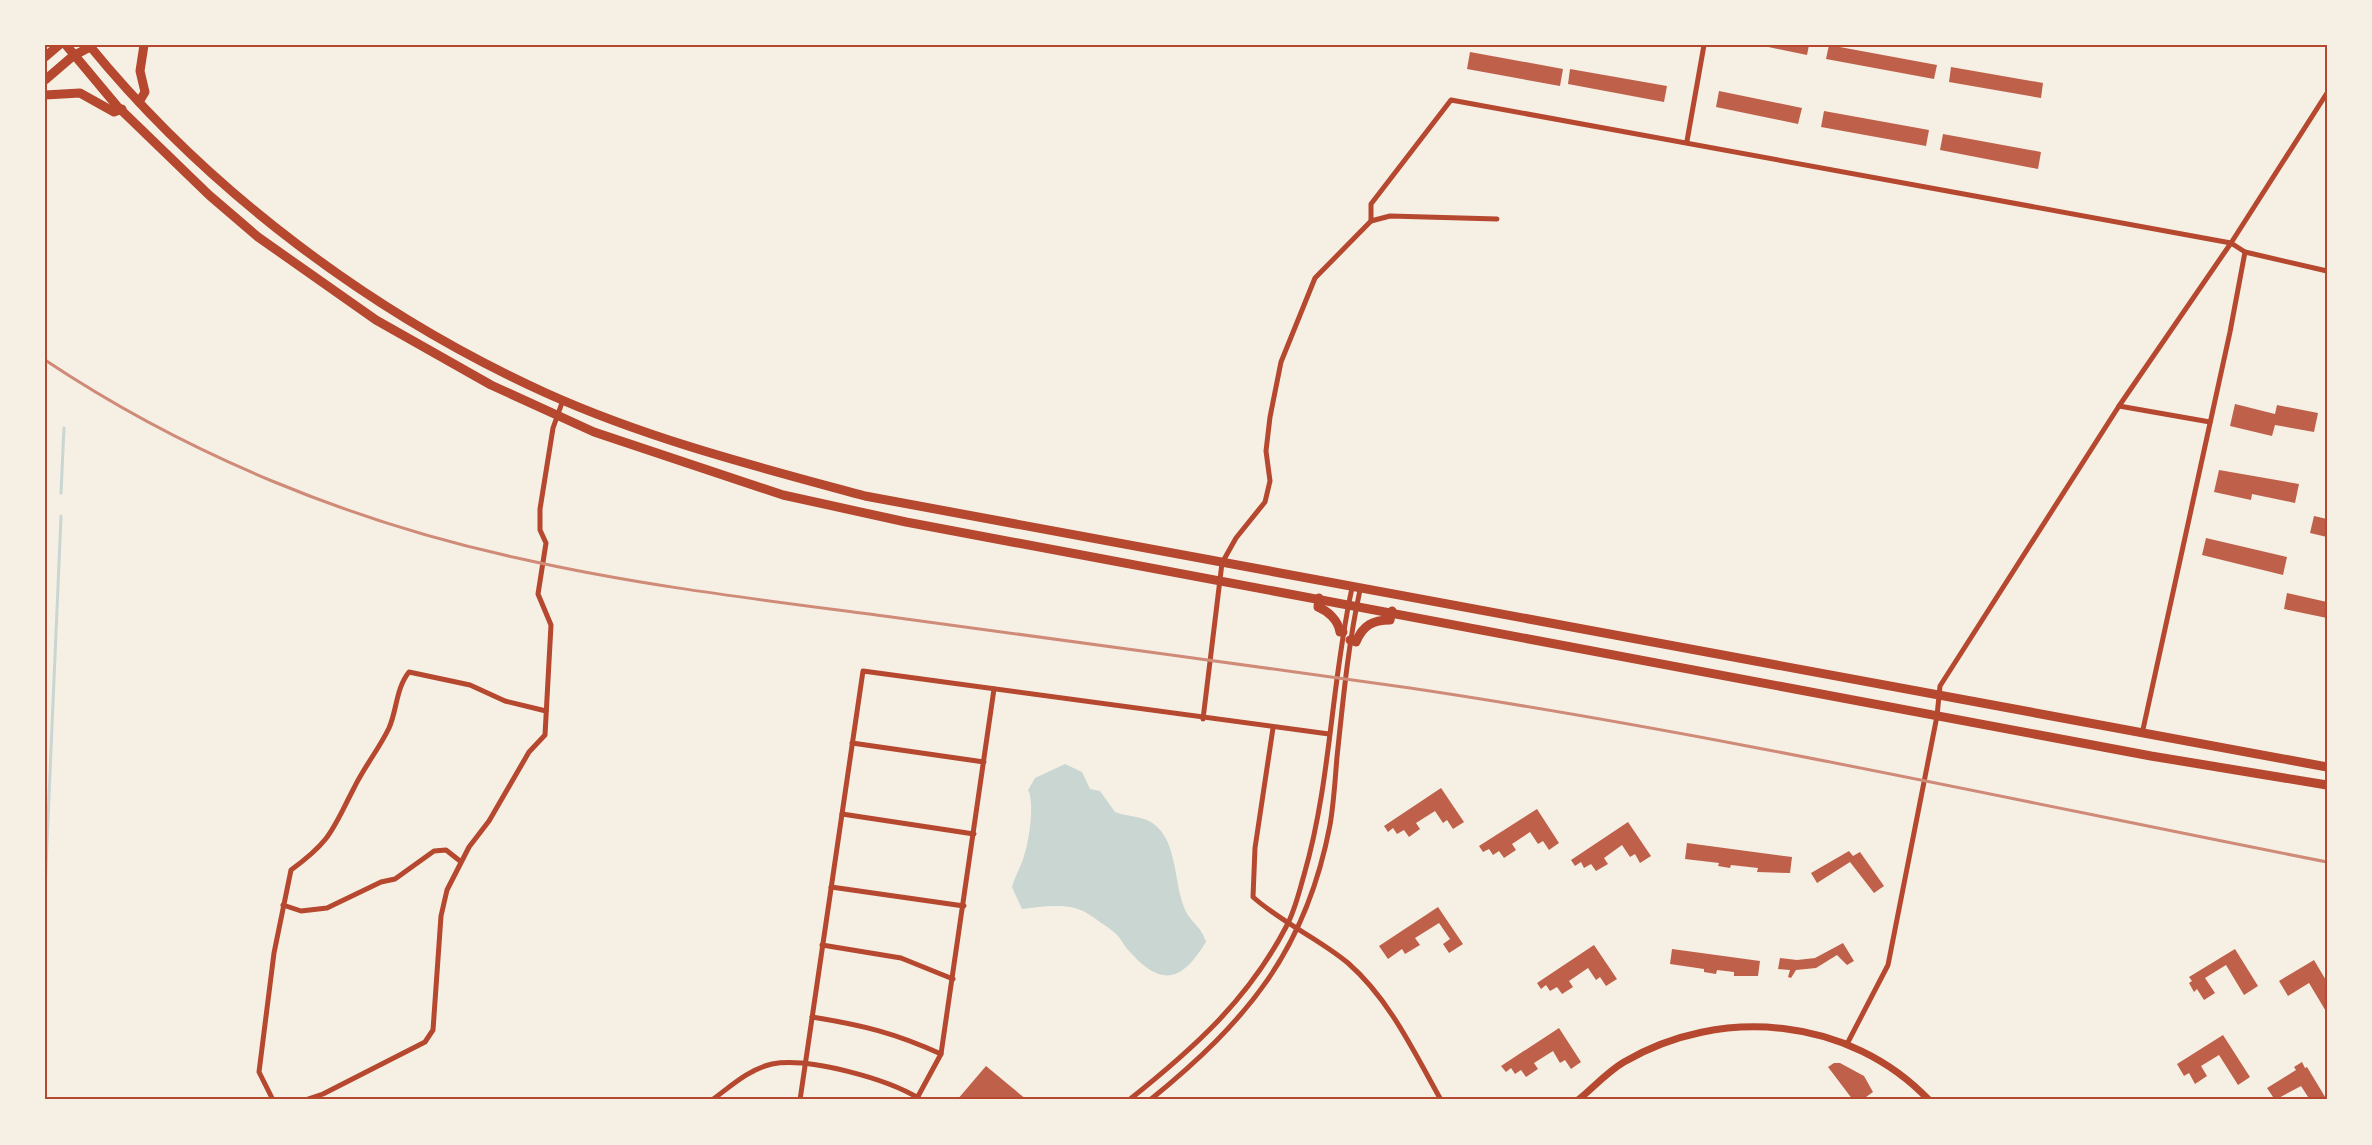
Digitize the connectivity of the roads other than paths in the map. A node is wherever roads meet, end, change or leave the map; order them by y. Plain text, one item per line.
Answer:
1 (59, 45) edge
2 (66, 45) edge
3 (144, 45) edge
4 (1704, 45) edge
5 (92, 46) edge
6 (73, 56) junction
7 (45, 57) edge
8 (45, 80) edge
9 (2327, 93) edge
10 (45, 95) edge
11 (139, 102) junction
12 (122, 109) junction
13 (1687, 141) junction
14 (1497, 219) dead end
15 (1371, 221) junction
16 (2232, 243) junction
17 (2245, 252) junction
18 (2327, 271) edge
19 (563, 400) junction
20 (2119, 406) junction
21 (556, 415) junction
22 (2210, 422) junction
23 (1222, 563) junction
24 (1218, 579) junction
25 (1356, 589) junction
26 (1320, 598) junction
27 (1353, 604) junction
28 (1392, 611) junction
29 (1343, 633) junction
30 (1347, 643) junction
31 (994, 689) junction
32 (1937, 696) junction
33 (546, 711) junction
34 (1937, 716) junction
35 (1203, 719) junction
36 (1274, 728) junction
37 (1329, 734) junction
38 (2142, 734) junction
39 (852, 743) junction
40 (984, 762) junction
41 (2327, 767) edge
42 (2327, 785) edge
43 (842, 814) junction
44 (974, 834) junction
45 (460, 861) junction
46 (831, 887) junction
47 (283, 905) junction
48 (964, 906) junction
49 (1288, 925) junction
50 (1299, 931) junction
51 (822, 945) junction
52 (953, 979) junction
53 (812, 1017) junction
54 (1846, 1044) junction
55 (941, 1054) junction
56 (805, 1065) junction
57 (919, 1099) edge
58 (273, 1100) edge
59 (305, 1100) edge
60 (712, 1100) edge
61 (800, 1100) edge
62 (1129, 1100) edge
63 (1150, 1100) edge
64 (1441, 1100) edge
65 (1578, 1100) edge
66 (1929, 1100) edge

1 - 7 main road
2 - 6 main road
3 - 11 main road
4 - 13 street
5 - 6 main road
5 - 11 main road
6 - 8 main road
6 - 12 main road
9 - 16 street
10 - 12 main road
11 - 19 main road
12 - 21 main road
13 - 15 street
13 - 16 street
14 - 15 street
15 - 23 street
16 - 17 street
16 - 20 street
17 - 18 street
17 - 22 street
19 - 21 street
19 - 23 main road
20 - 22 street
20 - 32 street
21 - 24 main road
21 - 33 street
22 - 38 street
23 - 24 street
23 - 25 main road
24 - 26 main road
24 - 35 street
25 - 27 street
25 - 32 main road
26 - 27 main road
26 - 29 main road
27 - 28 main road
27 - 29 street
27 - 30 street
28 - 30 main road
28 - 34 main road
29 - 30 street
30 - 37 street
30 - 50 street
31 - 35 street
31 - 39 street
31 - 40 street
32 - 34 street
32 - 38 main road
33 - 45 street
33 - 47 street
34 - 42 main road
34 - 54 street
35 - 36 street
36 - 37 street
36 - 49 street
37 - 49 street
38 - 41 main road
39 - 40 street
39 - 43 street
40 - 44 street
43 - 44 street
43 - 46 street
44 - 48 street
45 - 47 street
45 - 59 street
46 - 48 street
46 - 51 street
47 - 58 street
48 - 52 street
49 - 50 street
49 - 62 street
50 - 63 street
50 - 64 street
51 - 52 street
51 - 53 street
52 - 55 street
53 - 55 street
53 - 56 street
54 - 65 street
54 - 66 street
55 - 57 street
56 - 57 street
56 - 60 street
56 - 61 street

